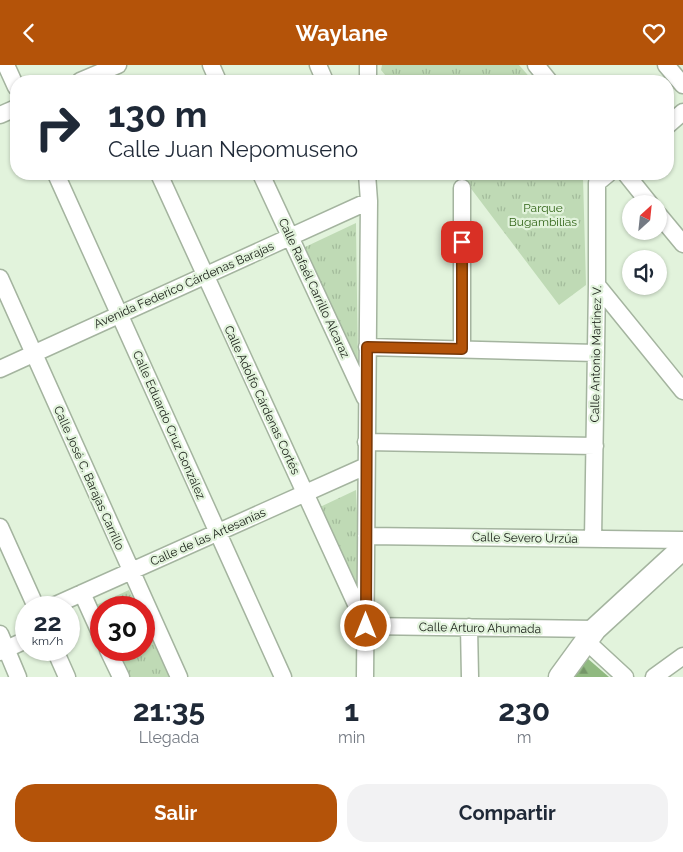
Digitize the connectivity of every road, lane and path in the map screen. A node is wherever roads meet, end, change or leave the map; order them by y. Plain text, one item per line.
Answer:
1 (536, 65) edge
2 (666, 65) edge
3 (544, 75) edge
4 (683, 85) edge
5 (59, 180) edge
6 (162, 180) edge
7 (264, 180) edge
8 (367, 180) edge
9 (601, 180) edge
10 (631, 180) edge
11 (462, 188) dead end
12 (643, 195) edge
13 (369, 201) junction
14 (668, 226) edge
15 (290, 237) junction
16 (683, 244) edge
17 (206, 276) junction
18 (0, 278) edge
19 (597, 285) junction
20 (119, 315) junction
21 (367, 347) junction
22 (462, 349) junction
23 (596, 353) junction
24 (34, 354) junction
25 (0, 369) edge
26 (683, 391) edge
27 (367, 403) junction
28 (366, 442) junction
29 (595, 447) junction
30 (366, 466) junction
31 (305, 493) junction
32 (0, 527) edge
33 (218, 533) junction
34 (366, 536) junction
35 (593, 539) junction
36 (681, 540) edge
37 (132, 571) junction
38 (82, 593) junction
39 (31, 596) edge
40 (75, 596) edge
41 (90, 611) edge
42 (366, 626) junction
43 (469, 627) junction
44 (590, 635) junction
45 (15, 642) edge
46 (2, 645) edge
47 (683, 656) edge
48 (60, 661) edge
49 (113, 661) edge
50 (18, 677) edge
51 (67, 677) edge
52 (121, 677) edge
53 (179, 677) edge
54 (283, 677) edge
55 (365, 677) edge
56 (470, 677) edge
57 (560, 677) edge
58 (625, 677) edge
59 (654, 677) edge

1 - 3 street
2 - 4 street
5 - 20 street, Calle Eduardo Cruz González
6 - 17 street, Calle Adolfo Cárdenas Cortés
7 - 15 street, Calle Rafaél Carrillo Alcaraz
8 - 13 street
9 - 19 street, Calle Antonio Martínez V.
10 - 12 street
11 - 22 street
13 - 15 street, Avenida Federico Cárdenas Barajas
13 - 21 street
14 - 16 street
15 - 17 street, Avenida Federico Cárdenas Barajas
15 - 27 street, Calle Rafaél Carrillo Alcaraz
17 - 20 street, Avenida Federico Cárdenas Barajas
17 - 31 street, Calle Adolfo Cárdenas Cortés
18 - 24 street, Calle José C. Barajas Carrillo
19 - 23 street, Calle Antonio Martínez V.
19 - 26 street
20 - 24 street, Avenida Federico Cárdenas Barajas
20 - 33 street, Calle Eduardo Cruz González
21 - 22 street
21 - 27 street
22 - 23 street
23 - 29 street, Calle Antonio Martínez V.
24 - 25 street, Avenida Federico Cárdenas Barajas
24 - 37 street, Calle José C. Barajas Carrillo
27 - 28 street
28 - 29 street
28 - 30 street
29 - 35 street, Calle Antonio Martínez V.
30 - 31 street, Calle de las Artesanías
30 - 34 street
31 - 33 street, Calle de las Artesanías
31 - 42 street, Calle Adolfo Cárdenas Cortés
32 - 39 street
33 - 37 street, Calle de las Artesanías
33 - 54 street, Calle Eduardo Cruz González
34 - 35 street, Calle Severo Urzúa
34 - 42 street
35 - 36 street, Calle Severo Urzúa
36 - 44 main road
37 - 38 street, Calle de las Artesanías
37 - 53 street, Calle José C. Barajas Carrillo
38 - 40 street, Calle de las Artesanías
38 - 41 street
42 - 43 street, Calle Arturo Ahumada
42 - 55 street
43 - 44 street, Calle Arturo Ahumada
43 - 56 street
44 - 57 main road
44 - 58 street
45 - 46 street
46 - 50 street
47 - 59 street
48 - 51 street
49 - 52 street

